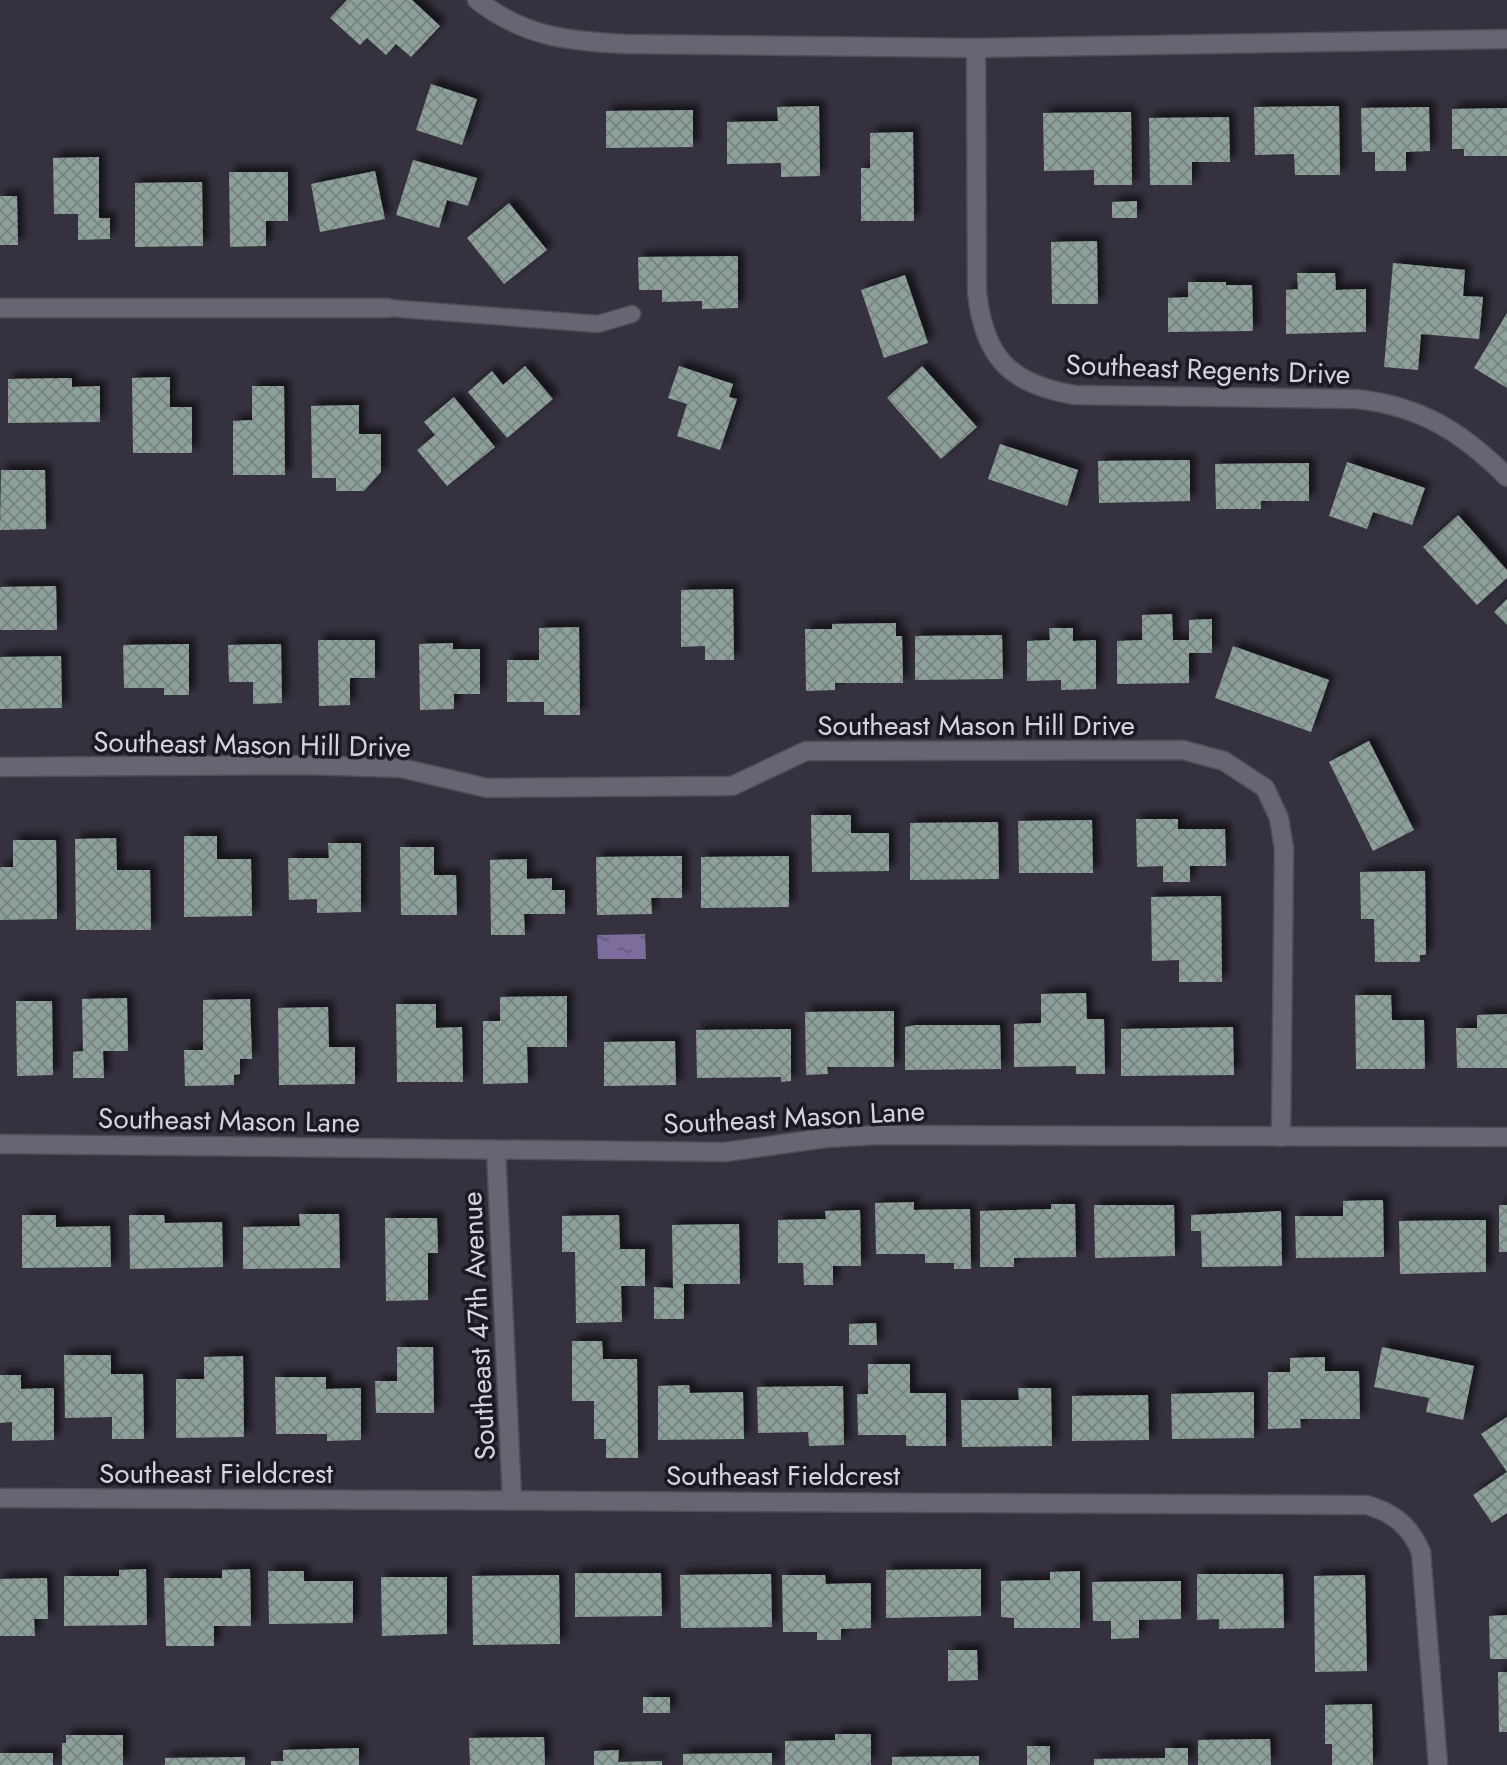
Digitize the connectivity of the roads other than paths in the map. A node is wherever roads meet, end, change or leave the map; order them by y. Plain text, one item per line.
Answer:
1 (477, 0) edge
2 (1507, 39) edge
3 (976, 48) junction
4 (0, 308) edge
5 (388, 308) joint
6 (632, 314) dead end
7 (1507, 477) edge
8 (0, 768) edge
9 (1281, 1137) junction
10 (1507, 1137) edge
11 (0, 1144) edge
12 (496, 1150) junction
13 (0, 1498) edge
14 (512, 1500) junction
15 (1438, 1765) edge

1 - 3 street
2 - 3 street
3 - 7 street, Southeast Regents Drive
4 - 5 street
5 - 6 lane
8 - 9 street, Southeast Mason Hill Drive
9 - 10 street, Southeast Mason Lane
9 - 12 street, Southeast Mason Lane
11 - 12 street, Southeast Mason Lane
12 - 14 street, Southeast 47th Avenue
13 - 14 street, Southeast Fieldcrest
14 - 15 street, Southeast Fieldcrest

